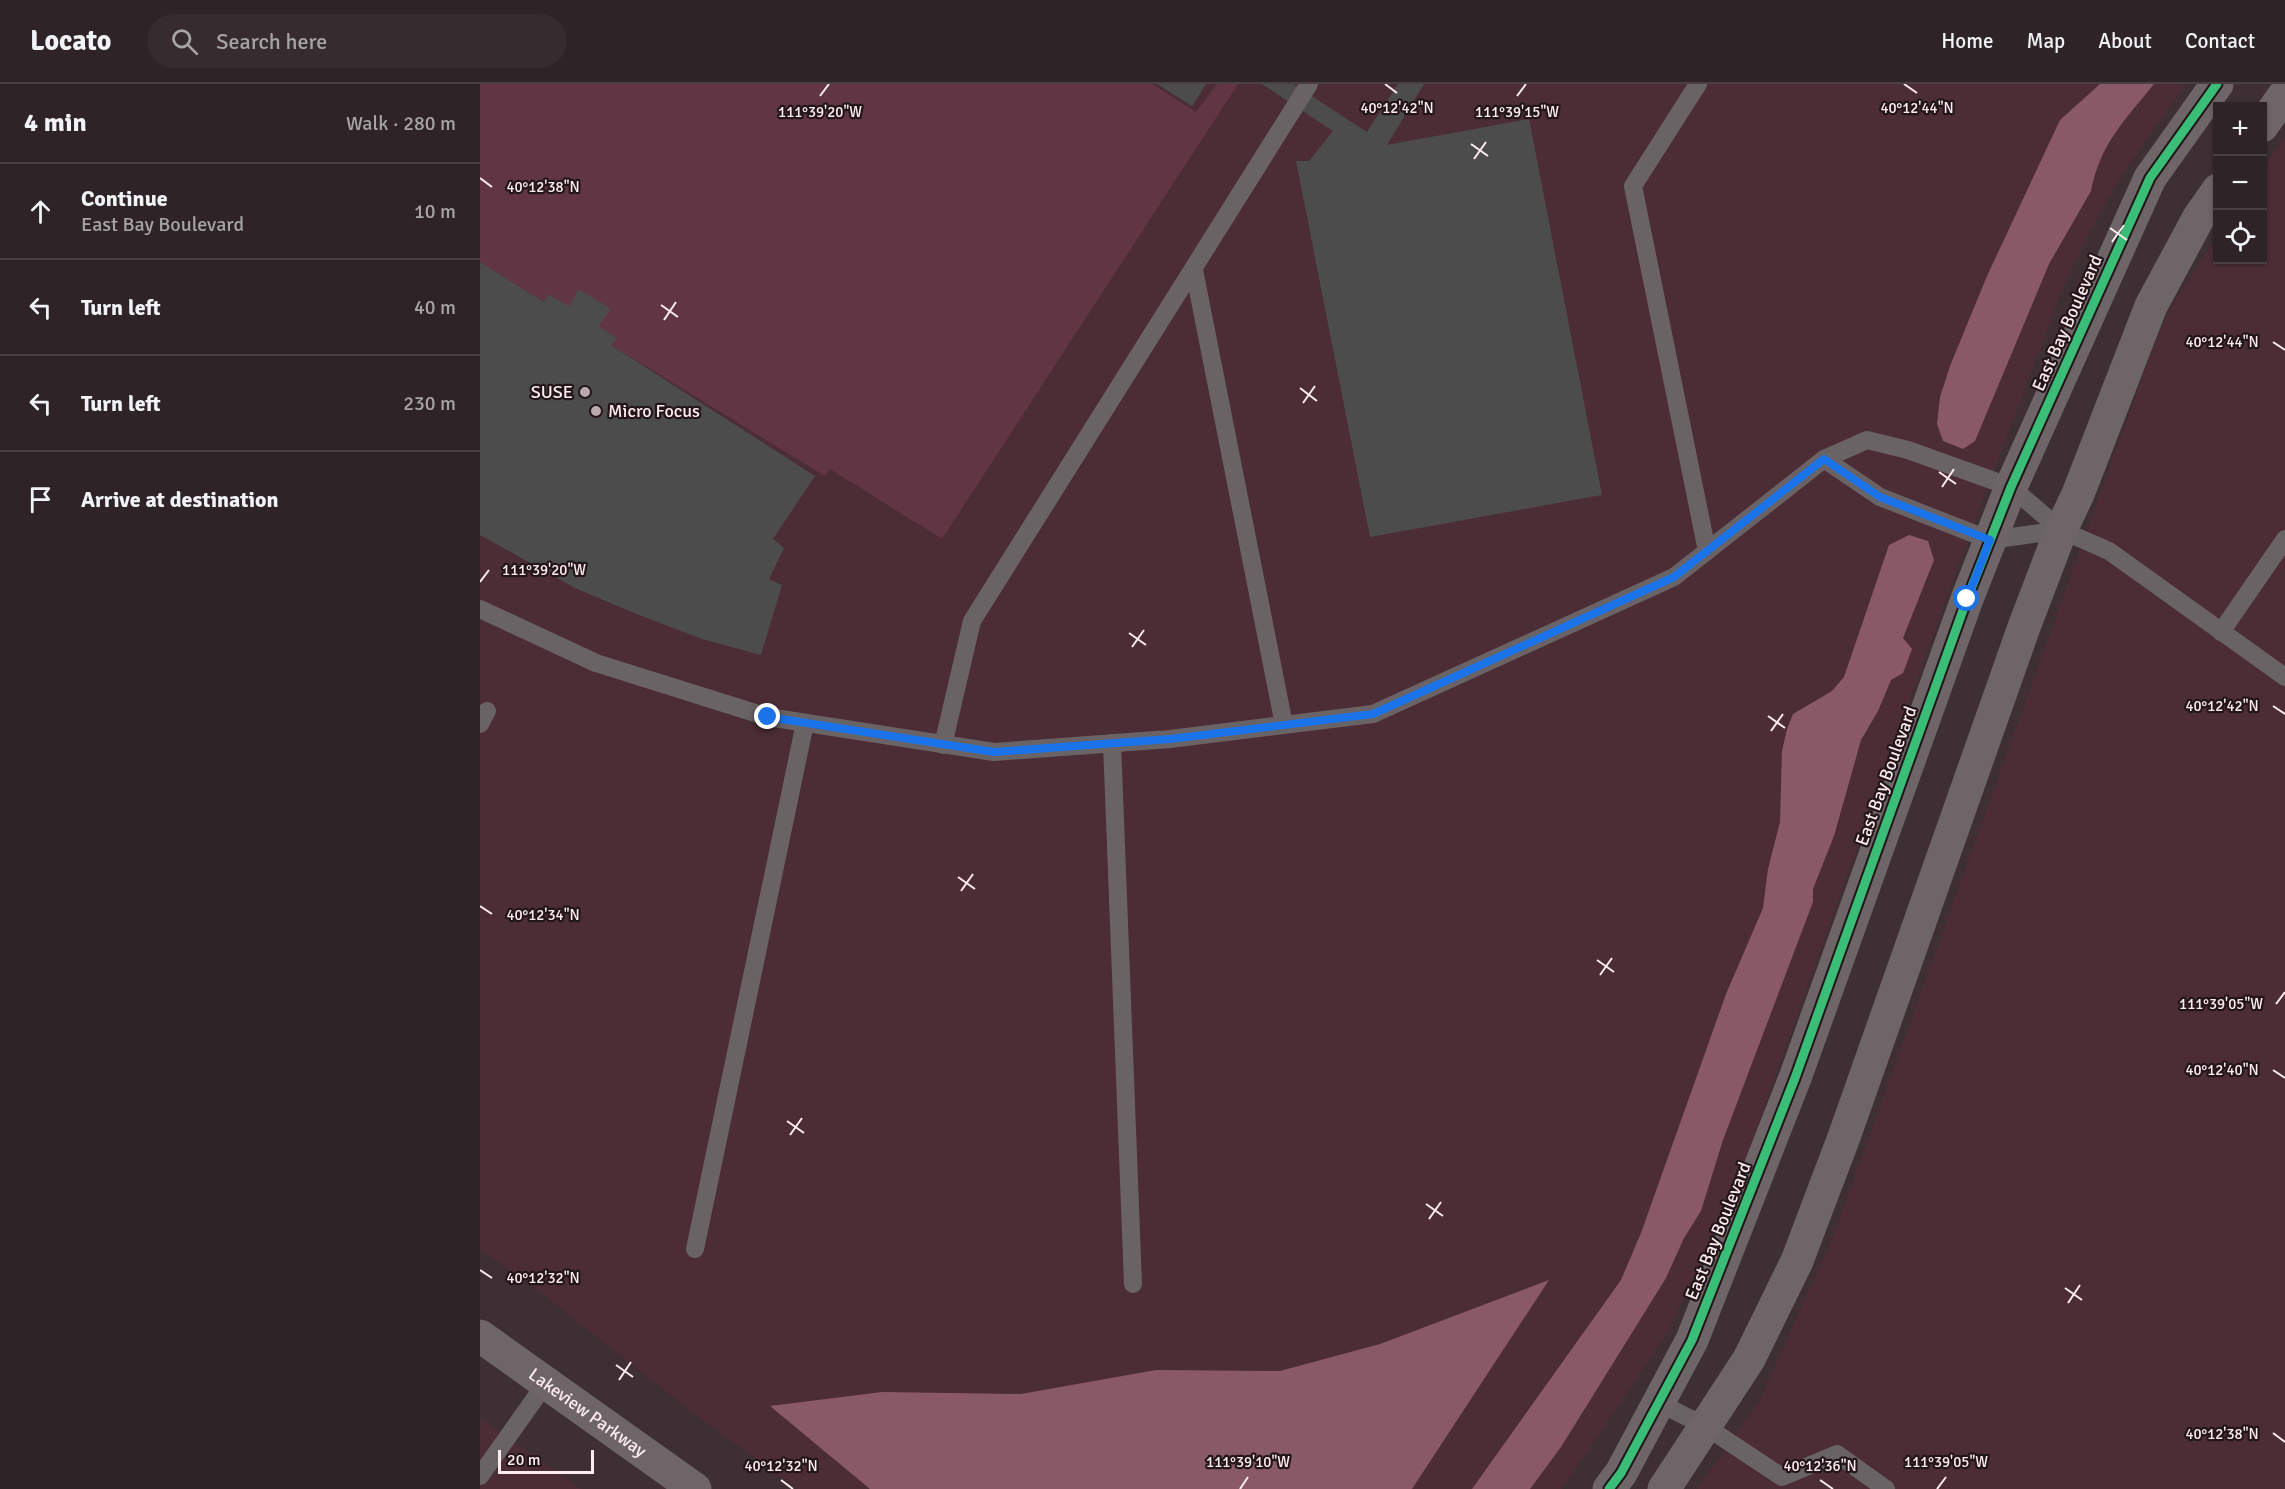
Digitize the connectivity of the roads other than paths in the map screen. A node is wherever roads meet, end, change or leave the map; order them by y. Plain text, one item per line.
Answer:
1 (1309, 84) edge
2 (1698, 84) edge
3 (2217, 84) edge
4 (2285, 94) edge
5 (2267, 119) edge
6 (2213, 196) edge
7 (1194, 270) junction
8 (1824, 459) junction
9 (2011, 487) junction
10 (2061, 530) junction
11 (2285, 538) edge
12 (1990, 540) junction
13 (1707, 551) junction
14 (480, 609) edge
15 (2222, 632) junction
16 (2285, 677) edge
17 (805, 723) junction
18 (1284, 724) junction
19 (1112, 743) junction
20 (943, 745) junction
21 (695, 1249) dead end
22 (1133, 1284) dead end
23 (480, 1336) edge
24 (546, 1383) junction
25 (1659, 1402) junction
26 (1705, 1426) junction
27 (480, 1476) edge
28 (695, 1489) edge
29 (1609, 1489) edge
30 (1664, 1489) edge
31 (1886, 1489) edge

1 - 7 lane
2 - 13 lane
3 - 9 street, East Bay Boulevard
4 - 5 street
6 - 10 street
7 - 18 lane
7 - 20 lane
8 - 9 lane
8 - 12 lane
8 - 13 lane
9 - 10 lane
9 - 12 street, East Bay Boulevard
10 - 12 lane
10 - 15 lane
10 - 26 street
11 - 15 lane
12 - 25 street, East Bay Boulevard
13 - 18 lane
14 - 17 lane
15 - 16 lane
17 - 20 lane
17 - 21 lane
18 - 19 lane
19 - 20 lane
19 - 22 lane
23 - 24 street, Lakeview Parkway
24 - 27 lane
24 - 28 street, Lakeview Parkway
25 - 26 lane
25 - 29 street, East Bay Boulevard
26 - 30 street
26 - 31 lane

